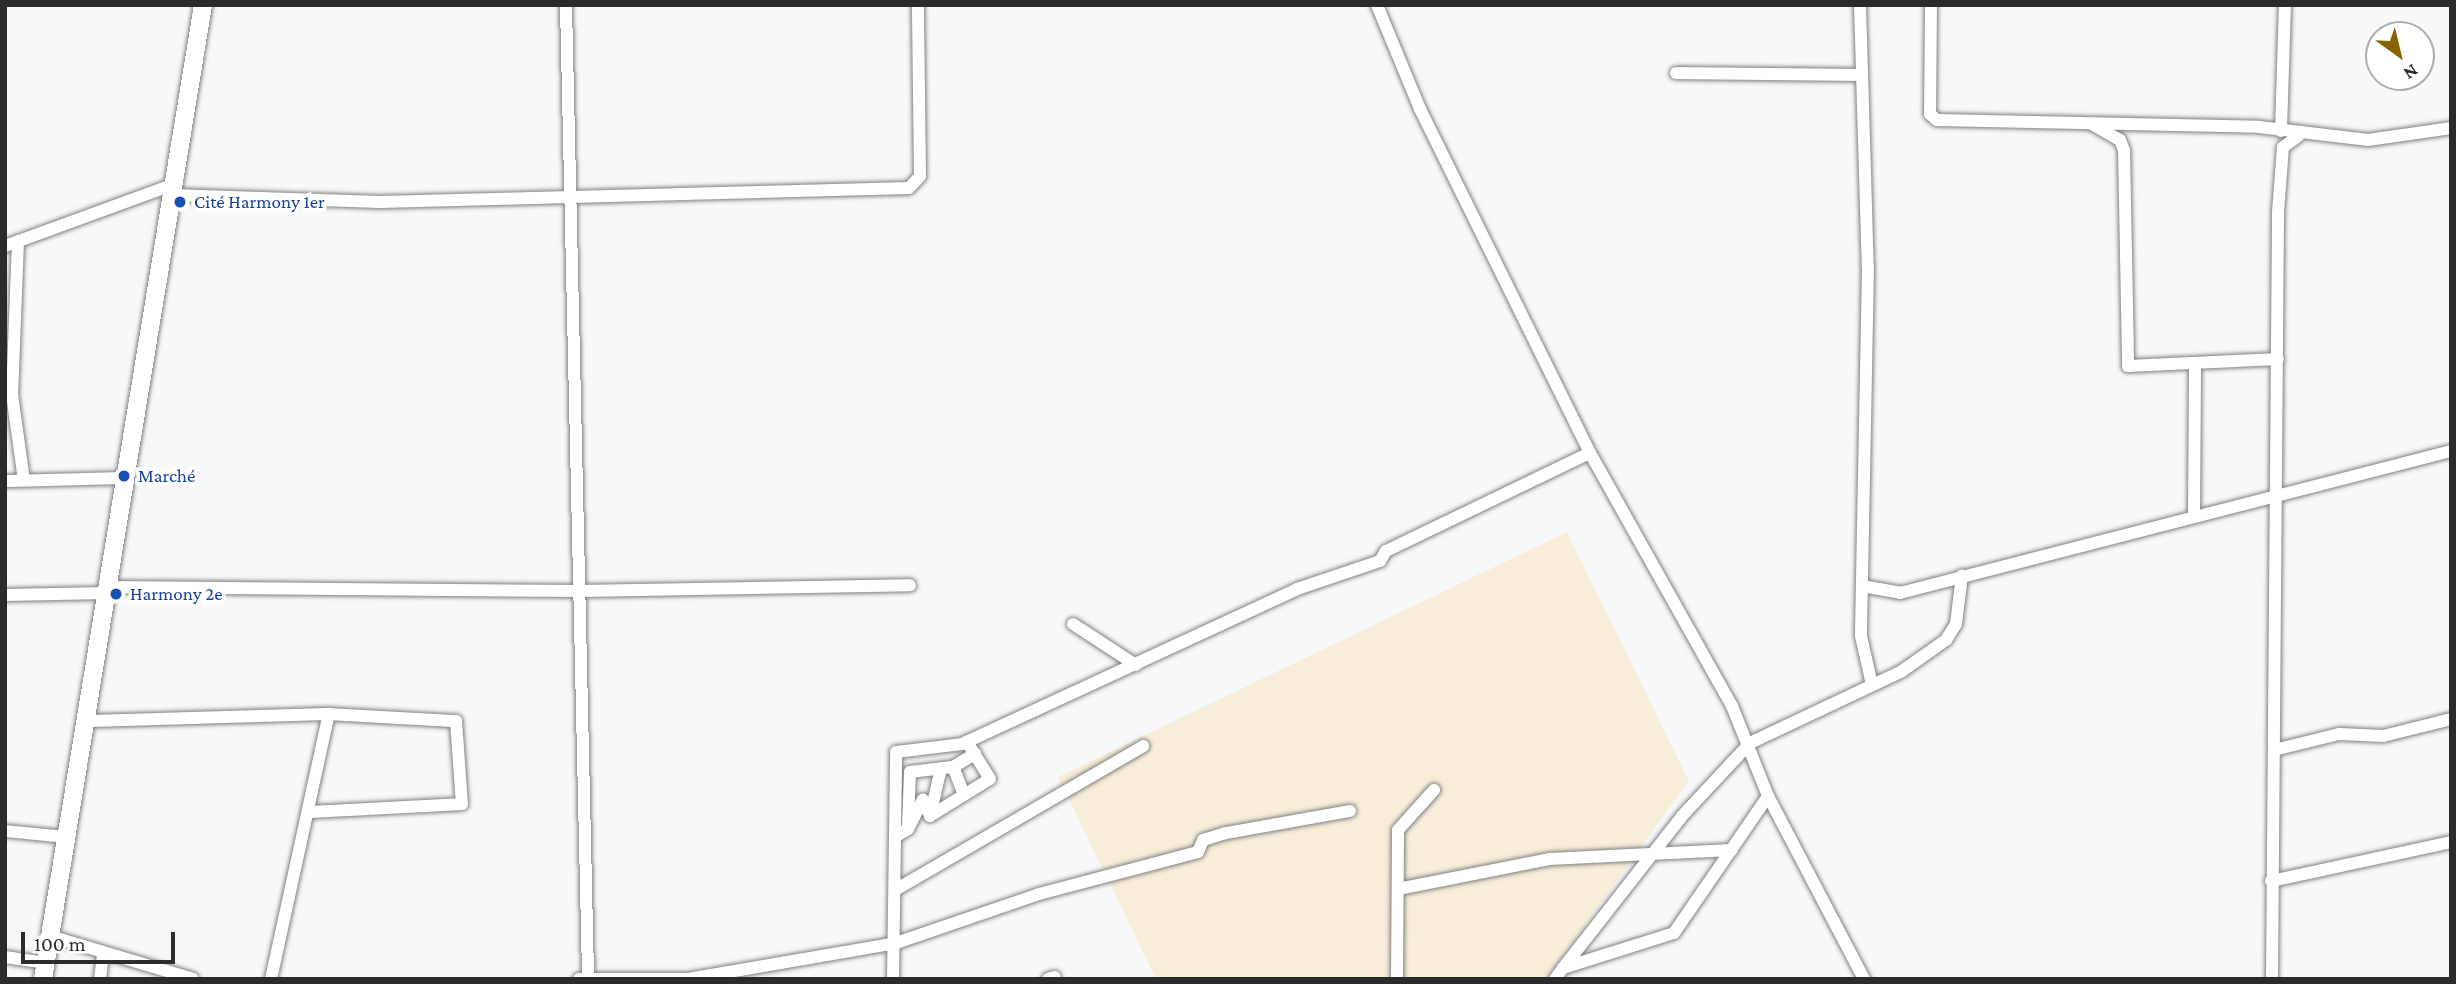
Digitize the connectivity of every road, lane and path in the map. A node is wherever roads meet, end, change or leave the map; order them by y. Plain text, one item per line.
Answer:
1 (204, 5) edge
2 (566, 5) edge
3 (918, 5) edge
4 (1377, 5) edge
5 (1860, 5) edge
6 (1931, 5) edge
7 (2285, 5) edge
8 (1676, 73) dead end
9 (1858, 75) junction
10 (2089, 123) junction
11 (2451, 128) edge
12 (2281, 131) junction
13 (2298, 135) junction
14 (171, 190) junction
15 (574, 197) junction
16 (18, 241) junction
17 (5, 246) edge
18 (2278, 359) junction
19 (2195, 365) junction
20 (2451, 451) edge
21 (1590, 453) junction
22 (127, 478) junction
23 (24, 480) junction
24 (5, 481) edge
25 (2273, 498) junction
26 (2194, 517) junction
27 (1962, 575) junction
28 (910, 585) dead end
29 (1862, 586) junction
30 (108, 590) junction
31 (580, 591) junction
32 (5, 595) edge
33 (1073, 624) dead end
34 (1136, 665) junction
35 (1872, 685) junction
36 (329, 714) junction
37 (2451, 719) edge
38 (88, 721) junction
39 (967, 741) junction
40 (1750, 743) junction
41 (1143, 746) dead end
42 (2274, 750) junction
43 (975, 754) junction
44 (947, 768) junction
45 (1434, 790) dead end
46 (964, 795) junction
47 (1768, 796) junction
48 (1350, 811) dead end
49 (312, 812) junction
50 (930, 816) junction
51 (908, 829) junction
52 (5, 831) edge
53 (895, 836) junction
54 (65, 837) junction
55 (2451, 842) edge
56 (1732, 850) junction
57 (1650, 856) junction
58 (2271, 881) junction
59 (1398, 889) junction
60 (895, 890) junction
61 (50, 936) junction
62 (896, 943) junction
63 (103, 953) junction
64 (5, 957) edge
65 (45, 971) edge
66 (1559, 973) edge
67 (583, 977) edge
68 (100, 979) edge
69 (193, 979) edge
70 (271, 979) edge
71 (688, 979) edge
72 (893, 979) edge
73 (1397, 979) edge
74 (1864, 979) edge
75 (2272, 979) edge

1 - 14 street
2 - 15 street
3 - 15 street
4 - 21 street
5 - 9 street
6 - 10 street
7 - 12 street
8 - 9 street
9 - 29 street
10 - 12 street
10 - 19 street
11 - 13 street
12 - 13 street
13 - 18 street
14 - 15 street
14 - 16 street
14 - 22 street
15 - 31 street
16 - 17 street
16 - 23 street
18 - 19 street
18 - 25 street
19 - 26 street
20 - 25 street
21 - 34 street
21 - 40 street
22 - 23 street
22 - 30 street
23 - 24 street
25 - 26 street
25 - 42 street
26 - 27 street
27 - 29 street
27 - 35 street
28 - 31 street
29 - 35 street
30 - 31 street
30 - 32 street
30 - 38 street
31 - 67 street
33 - 34 street
34 - 39 street
35 - 40 street
36 - 38 street
36 - 49 street
36 - 49 street
37 - 42 street
38 - 54 street
39 - 43 street
39 - 53 street
40 - 47 street
40 - 57 street
41 - 60 street
42 - 58 street
43 - 44 street
43 - 46 street
44 - 46 street
44 - 50 street
44 - 51 street
45 - 59 street
46 - 50 street
47 - 56 street
47 - 74 street
48 - 62 street
49 - 70 street
50 - 51 street
51 - 53 street
52 - 54 street
53 - 60 street
54 - 61 street
55 - 58 street
56 - 57 street
56 - 66 street
57 - 59 street
57 - 66 street
58 - 75 street
59 - 73 street
60 - 62 street
61 - 63 street
61 - 65 street
62 - 71 street
62 - 72 street
63 - 68 street
63 - 69 street
64 - 65 street
67 - 71 street

